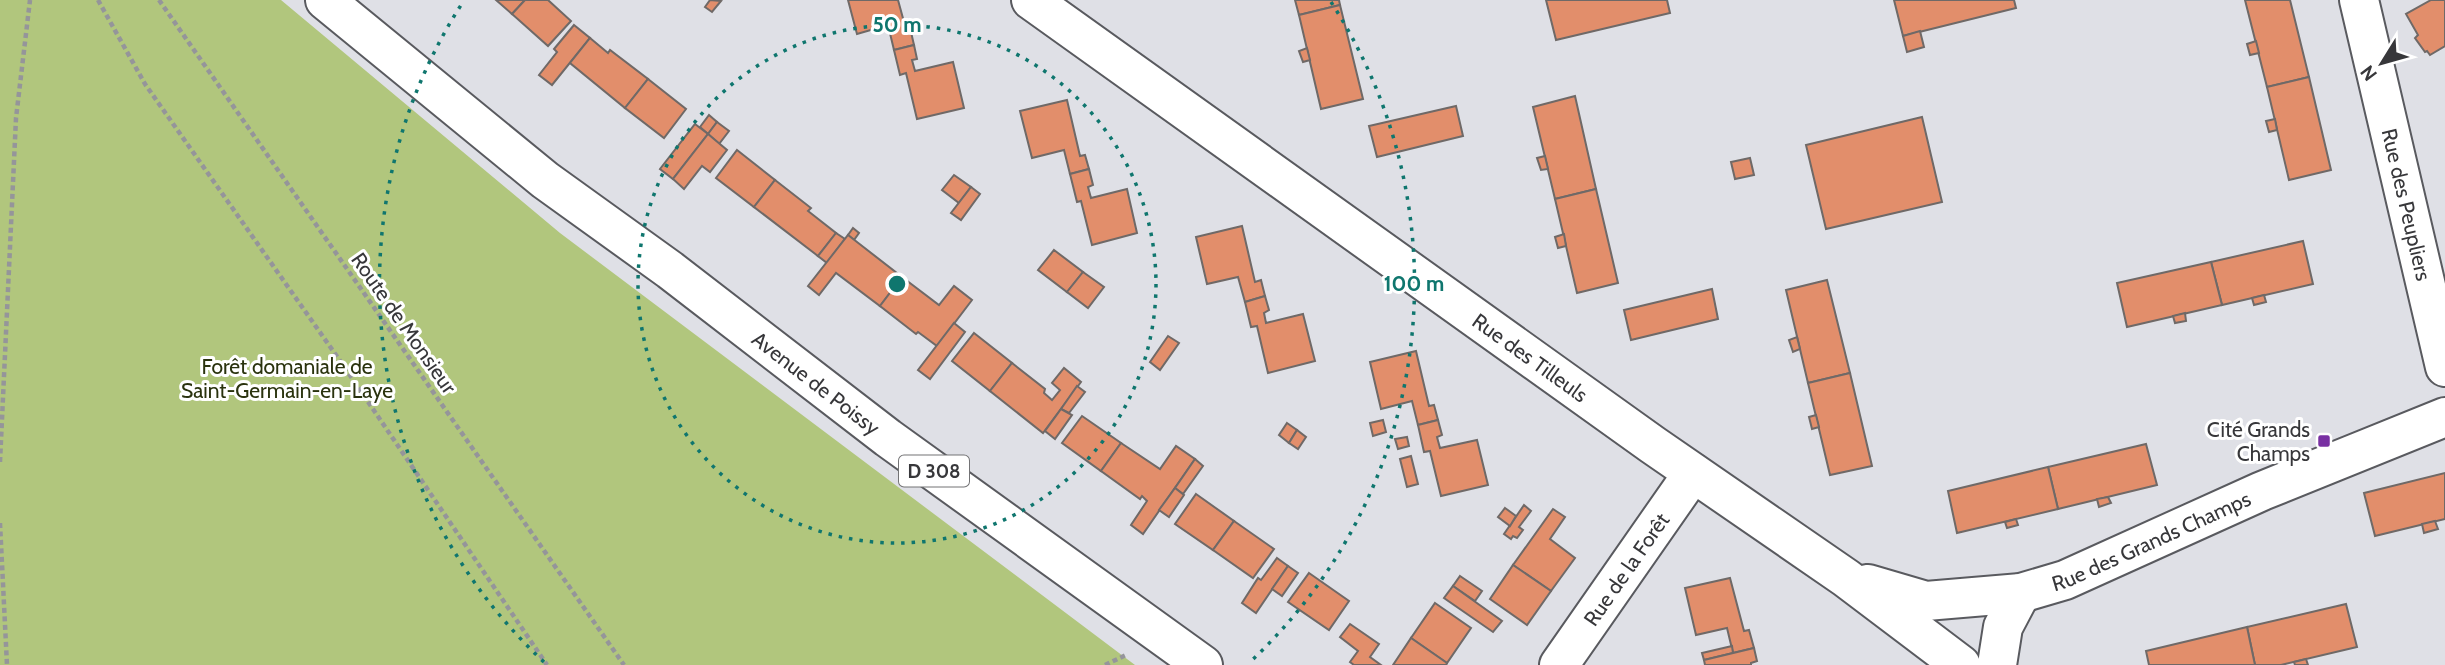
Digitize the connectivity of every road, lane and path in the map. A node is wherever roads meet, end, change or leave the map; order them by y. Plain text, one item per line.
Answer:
1 (30, 0) edge
2 (98, 0) edge
3 (159, 0) edge
4 (325, 0) edge
5 (365, 0) edge
6 (1031, 0) edge
7 (2359, 0) edge
8 (670, 270) junction
9 (2445, 368) edge
10 (2445, 416) edge
11 (0, 462) edge
12 (1693, 473) junction
13 (0, 523) edge
14 (1846, 578) junction
15 (2021, 593) junction
16 (7, 665) edge
17 (547, 665) edge
18 (624, 665) edge
19 (1203, 665) edge
20 (1559, 665) edge
21 (1961, 665) edge
22 (1997, 665) edge

1 - 11 path
2 - 17 path
3 - 18 path, Route de Monsieur
4 - 8 street, Avenue de Poissy / D 308
5 - 8 street, Avenue de Poissy / D 308
6 - 12 street, Rue des Tilleuls
7 - 9 street, Rue des Peupliers
8 - 19 street, Avenue de Poissy / D 308
10 - 15 street, Rue des Grands Champs
12 - 14 street, Rue des Tilleuls
12 - 20 street, Rue de la Forêt
13 - 16 path
14 - 15 street, Rue des Grands Champs
14 - 21 street, Rue des Tilleuls
15 - 22 street

